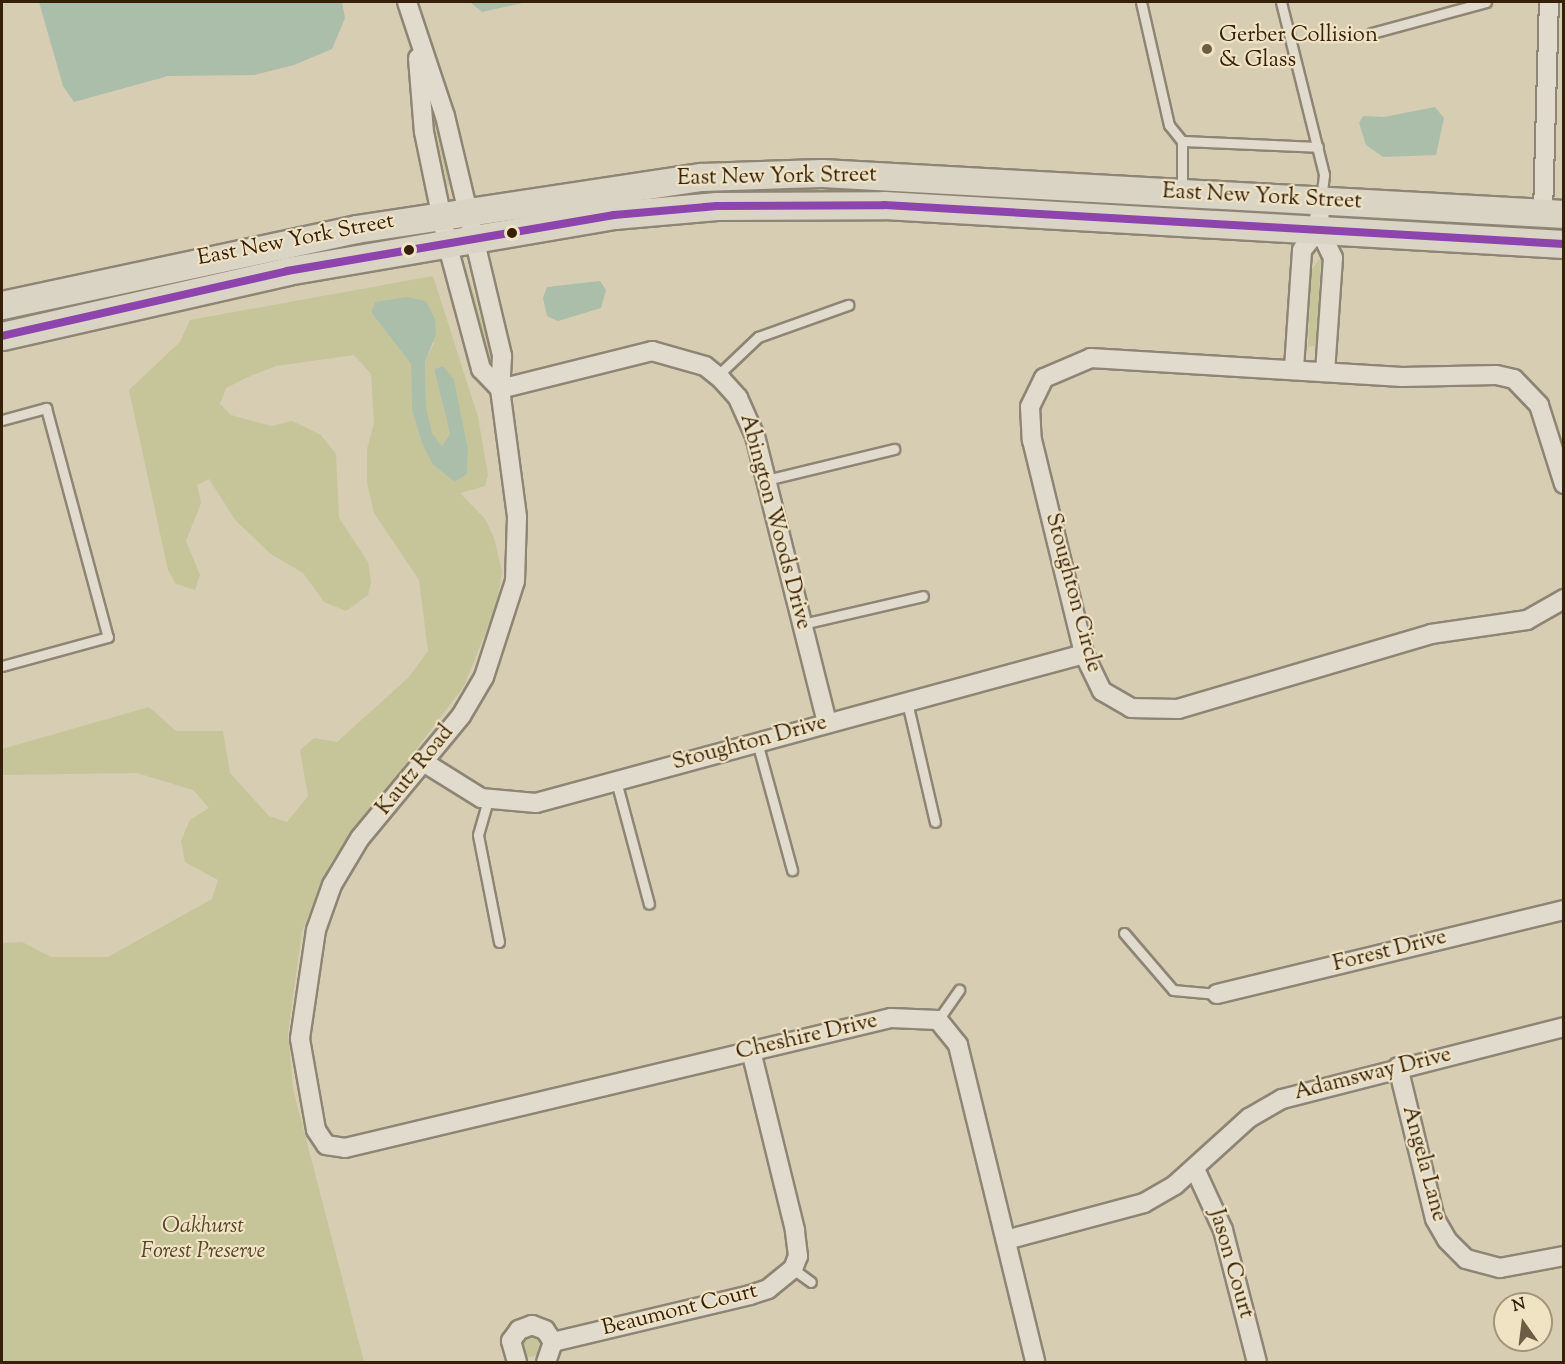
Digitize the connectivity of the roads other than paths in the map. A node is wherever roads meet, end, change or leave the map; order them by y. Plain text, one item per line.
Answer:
1 (407, 2) edge
2 (1141, 2) edge
3 (1281, 2) edge
4 (1486, 2) edge
5 (1549, 2) edge
6 (1558, 23) edge
7 (1372, 33) dead end
8 (417, 42) junction
9 (1182, 141) junction
10 (1318, 147) junction
11 (1182, 193) junction
12 (1320, 201) junction
13 (468, 209) junction
14 (442, 214) junction
15 (1553, 214) edge
16 (1319, 229) junction
17 (460, 241) junction
18 (1563, 244) edge
19 (2, 305) edge
20 (848, 305) dead end
21 (2, 336) edge
22 (1294, 368) junction
23 (1325, 371) junction
24 (717, 376) junction
25 (500, 389) junction
26 (2, 420) edge
27 (894, 449) dead end
28 (766, 480) junction
29 (1563, 484) edge
30 (923, 596) dead end
31 (1563, 598) edge
32 (802, 624) junction
33 (1084, 654) junction
34 (2, 666) edge
35 (907, 702) junction
36 (826, 723) junction
37 (757, 742) junction
38 (424, 763) junction
39 (616, 782) junction
40 (488, 800) junction
41 (935, 822) dead end
42 (792, 870) dead end
43 (649, 904) dead end
44 (1563, 910) edge
45 (1124, 933) dead end
46 (499, 942) dead end
47 (959, 990) dead end
48 (1217, 994) joint
49 (939, 1020) junction
50 (1563, 1027) edge
51 (752, 1051) junction
52 (1398, 1067) junction
53 (326, 1145) joint
54 (1195, 1169) junction
55 (1006, 1240) junction
56 (1563, 1256) edge
57 (793, 1269) junction
58 (812, 1282) dead end
59 (553, 1342) junction
60 (517, 1362) edge
61 (546, 1362) edge
62 (1035, 1362) edge
63 (1257, 1362) edge

1 - 8 street
2 - 9 lane
3 - 10 lane
4 - 7 lane
5 - 6 street
6 - 15 street
8 - 13 street, Kautz Road
8 - 14 street, Kautz Road
9 - 10 lane
9 - 11 lane
10 - 12 lane
11 - 12 main road, East New York Street
11 - 13 main road, East New York Street
12 - 15 main road, East New York Street
12 - 16 street
13 - 14 main road, East New York Street
13 - 17 street, Kautz Road
14 - 17 street, Kautz Road
14 - 19 main road, East New York Street
16 - 17 main road, East New York Street
16 - 18 main road, East New York Street
16 - 22 street
16 - 23 street
17 - 21 main road, East New York Street
17 - 25 street, Kautz Road
17 - 25 street, Kautz Road
20 - 24 lane
22 - 23 street, Stoughton Circle
22 - 33 street, Stoughton Circle
23 - 29 street, Stoughton Circle
24 - 25 street, Abington Woods Drive
24 - 28 street, Abington Woods Drive
25 - 38 street, Kautz Road
26 - 34 lane
27 - 28 lane
28 - 32 street, Abington Woods Drive
30 - 32 lane
31 - 33 street, Stoughton Circle
32 - 36 street, Abington Woods Drive
33 - 35 street, Stoughton Drive
35 - 36 street, Stoughton Drive
35 - 41 lane
36 - 37 street, Stoughton Drive
37 - 39 street, Stoughton Drive
37 - 42 lane
38 - 40 street, Stoughton Drive
38 - 53 street, Kautz Road
39 - 40 street, Stoughton Drive
39 - 43 lane
40 - 46 lane
44 - 48 street, Forest Drive
45 - 48 lane
47 - 49 lane
49 - 51 street, Cheshire Drive
49 - 55 street
50 - 52 street, Adamsway Drive
51 - 53 street, Cheshire Drive
51 - 57 street
52 - 54 street, Adamsway Drive
52 - 56 street, Angela Lane
54 - 55 street, Adamsway Drive
54 - 63 street, Jason Court
55 - 62 street
57 - 58 lane
57 - 59 street, Beaumont Court
59 - 60 street
59 - 61 street

